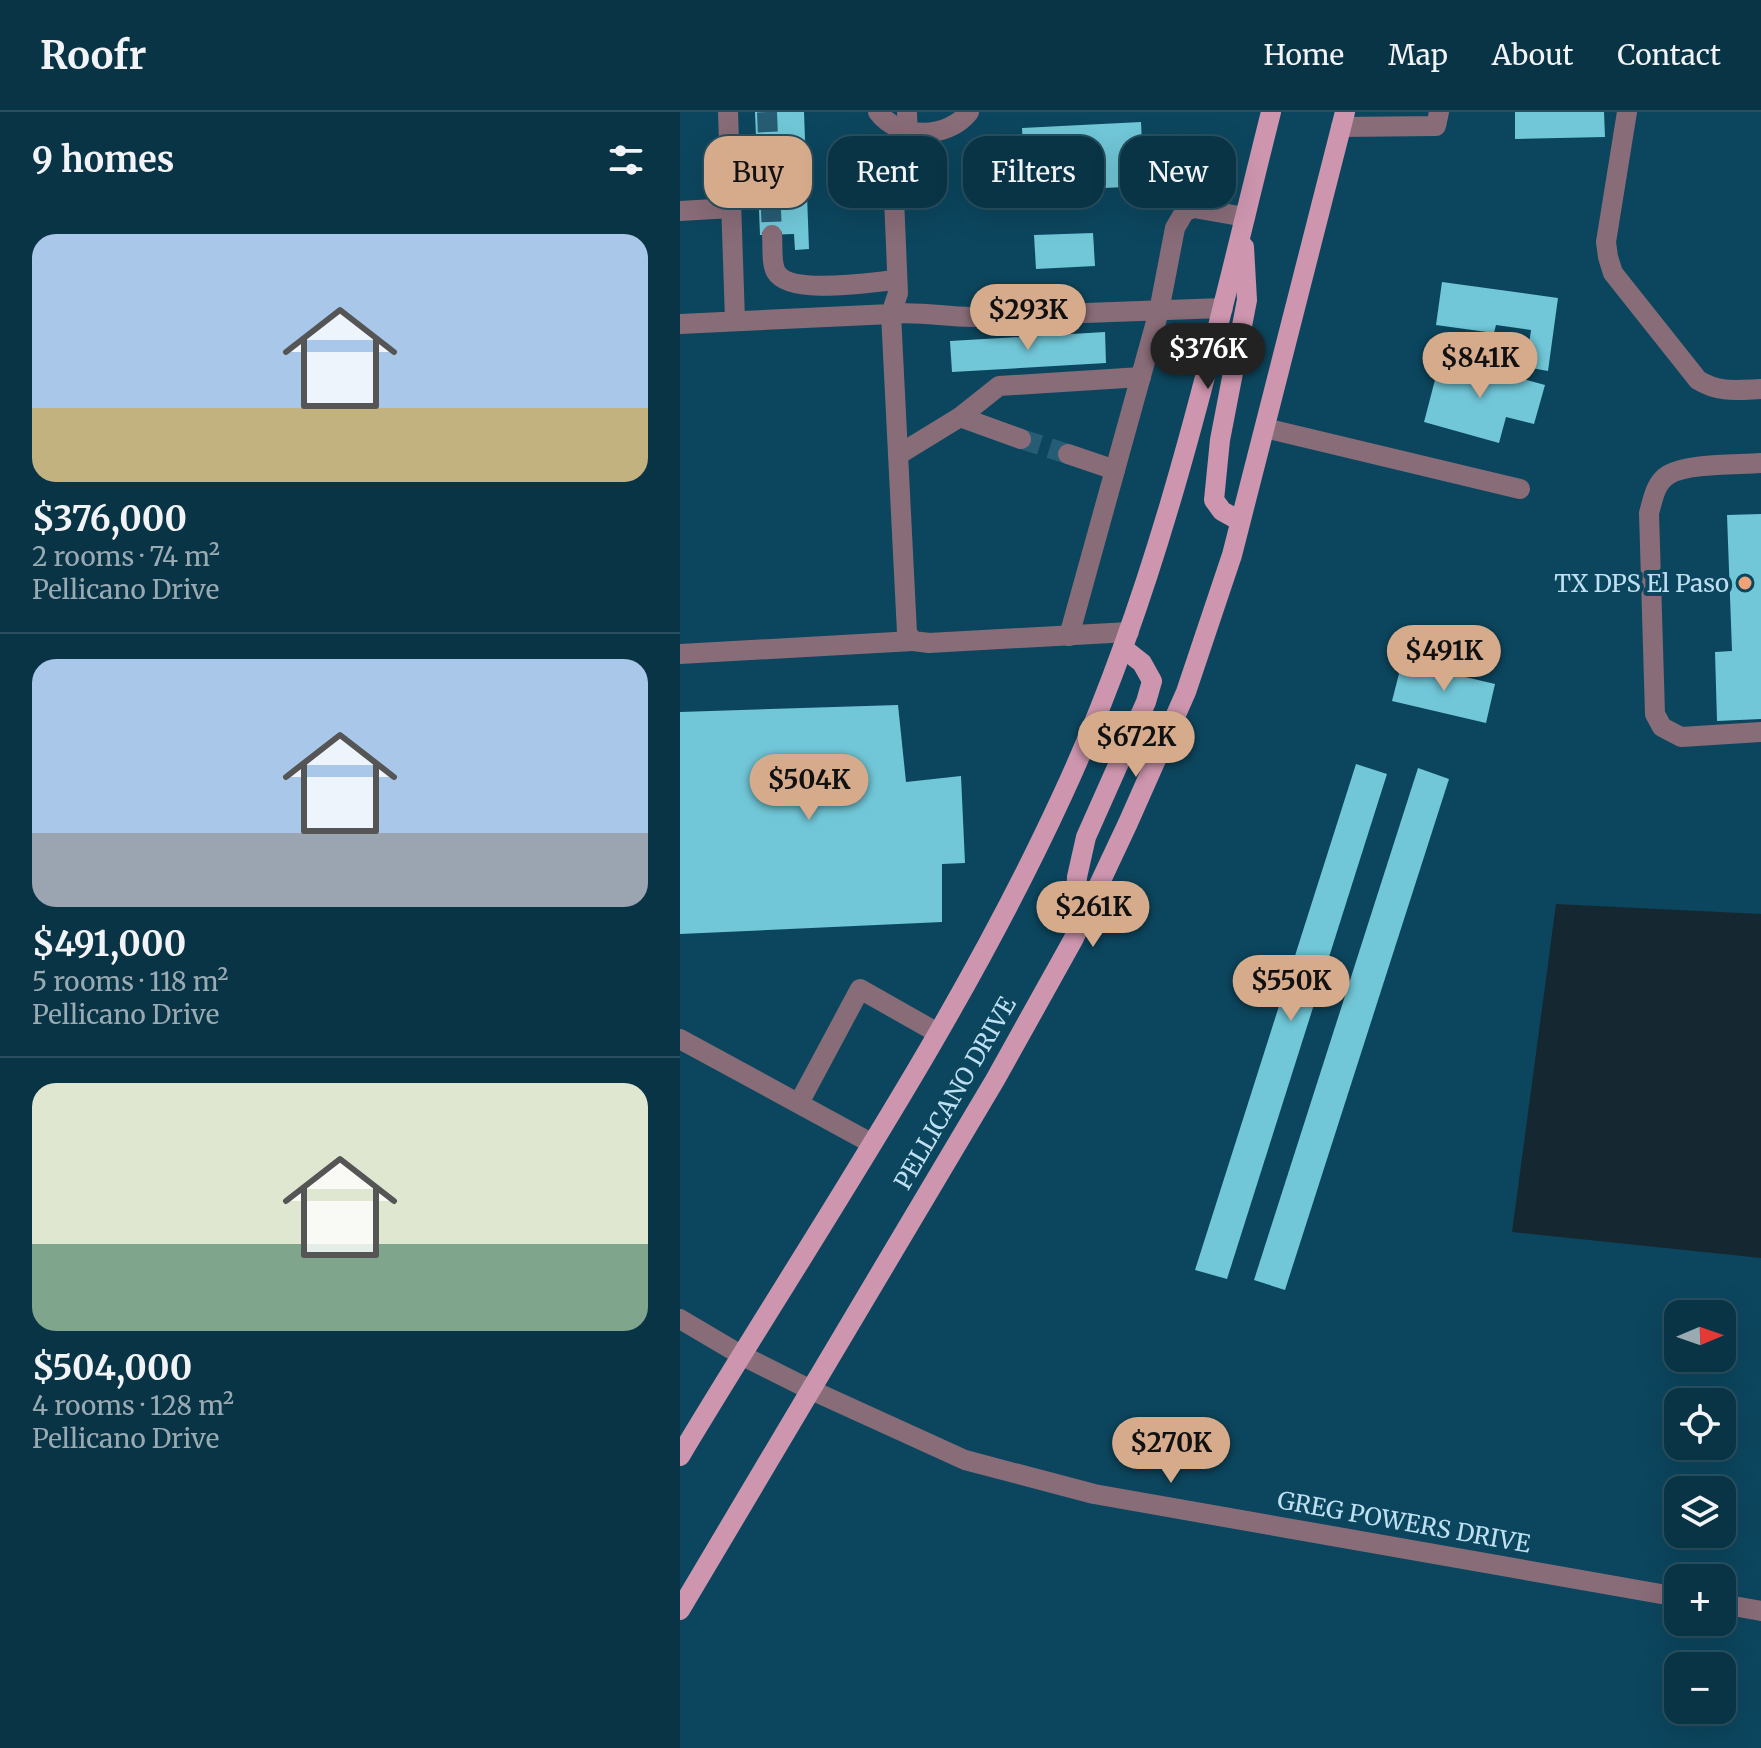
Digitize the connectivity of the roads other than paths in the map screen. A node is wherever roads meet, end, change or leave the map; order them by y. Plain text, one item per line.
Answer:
1 (728, 112) edge
2 (878, 112) edge
3 (969, 112) edge
4 (1271, 112) edge
5 (1439, 112) edge
6 (1627, 112) edge
7 (1343, 119) edge
8 (908, 122) edge
9 (729, 136) edge
10 (731, 208) joint
11 (680, 211) edge
12 (1244, 220) junction
13 (772, 235) tunnel mouth
14 (896, 280) junction
15 (1223, 308) junction
16 (1159, 311) junction
17 (891, 314) junction
18 (735, 320) junction
19 (680, 324) edge
20 (1141, 377) junction
21 (1761, 389) edge
22 (960, 417) junction
23 (1265, 428) junction
24 (1021, 439) tunnel mouth
25 (1068, 454) tunnel mouth
26 (898, 455) junction
27 (1761, 463) edge
28 (1115, 470) junction
29 (1520, 489) dead end
30 (1240, 521) junction
31 (1069, 636) junction
32 (1126, 640) junction
33 (913, 641) junction
34 (680, 654) edge
35 (1761, 732) edge
36 (1073, 940) junction
37 (936, 1032) junction
38 (680, 1039) edge
39 (799, 1103) junction
40 (871, 1143) junction
41 (680, 1319) edge
42 (741, 1355) junction
43 (809, 1389) junction
44 (680, 1456) edge
45 (1664, 1595) edge
46 (1736, 1607) edge
47 (680, 1610) edge
48 (1761, 1611) edge

1 - 9 street
2 - 8 street
3 - 8 street
4 - 12 main road, PELLICANO DRIVE
5 - 7 street
6 - 21 street
7 - 23 main road, PELLICANO DRIVE
8 - 14 street
10 - 11 street
10 - 18 street
12 - 15 main road, PELLICANO DRIVE
12 - 16 street
12 - 30 main road
13 - 14 street
14 - 17 street
15 - 16 street
15 - 32 main road, PELLICANO DRIVE
16 - 17 street
16 - 20 street
17 - 18 street
17 - 26 street
18 - 19 street
20 - 22 street
20 - 28 street
22 - 24 street
22 - 26 street
23 - 29 street
23 - 30 main road, PELLICANO DRIVE
25 - 28 street
26 - 33 street
27 - 35 street
28 - 31 street
30 - 36 main road, PELLICANO DRIVE
31 - 32 street
31 - 33 street
32 - 36 main road
32 - 37 main road, PELLICANO DRIVE
33 - 34 street
36 - 43 main road, PELLICANO DRIVE
37 - 39 street
37 - 40 main road, PELLICANO DRIVE
38 - 39 street
39 - 40 street
40 - 42 main road, PELLICANO DRIVE
41 - 42 street, GREG POWERS DRIVE
42 - 43 street, GREG POWERS DRIVE
42 - 44 main road, PELLICANO DRIVE
43 - 45 street, GREG POWERS DRIVE
43 - 47 main road, PELLICANO DRIVE
46 - 48 street

